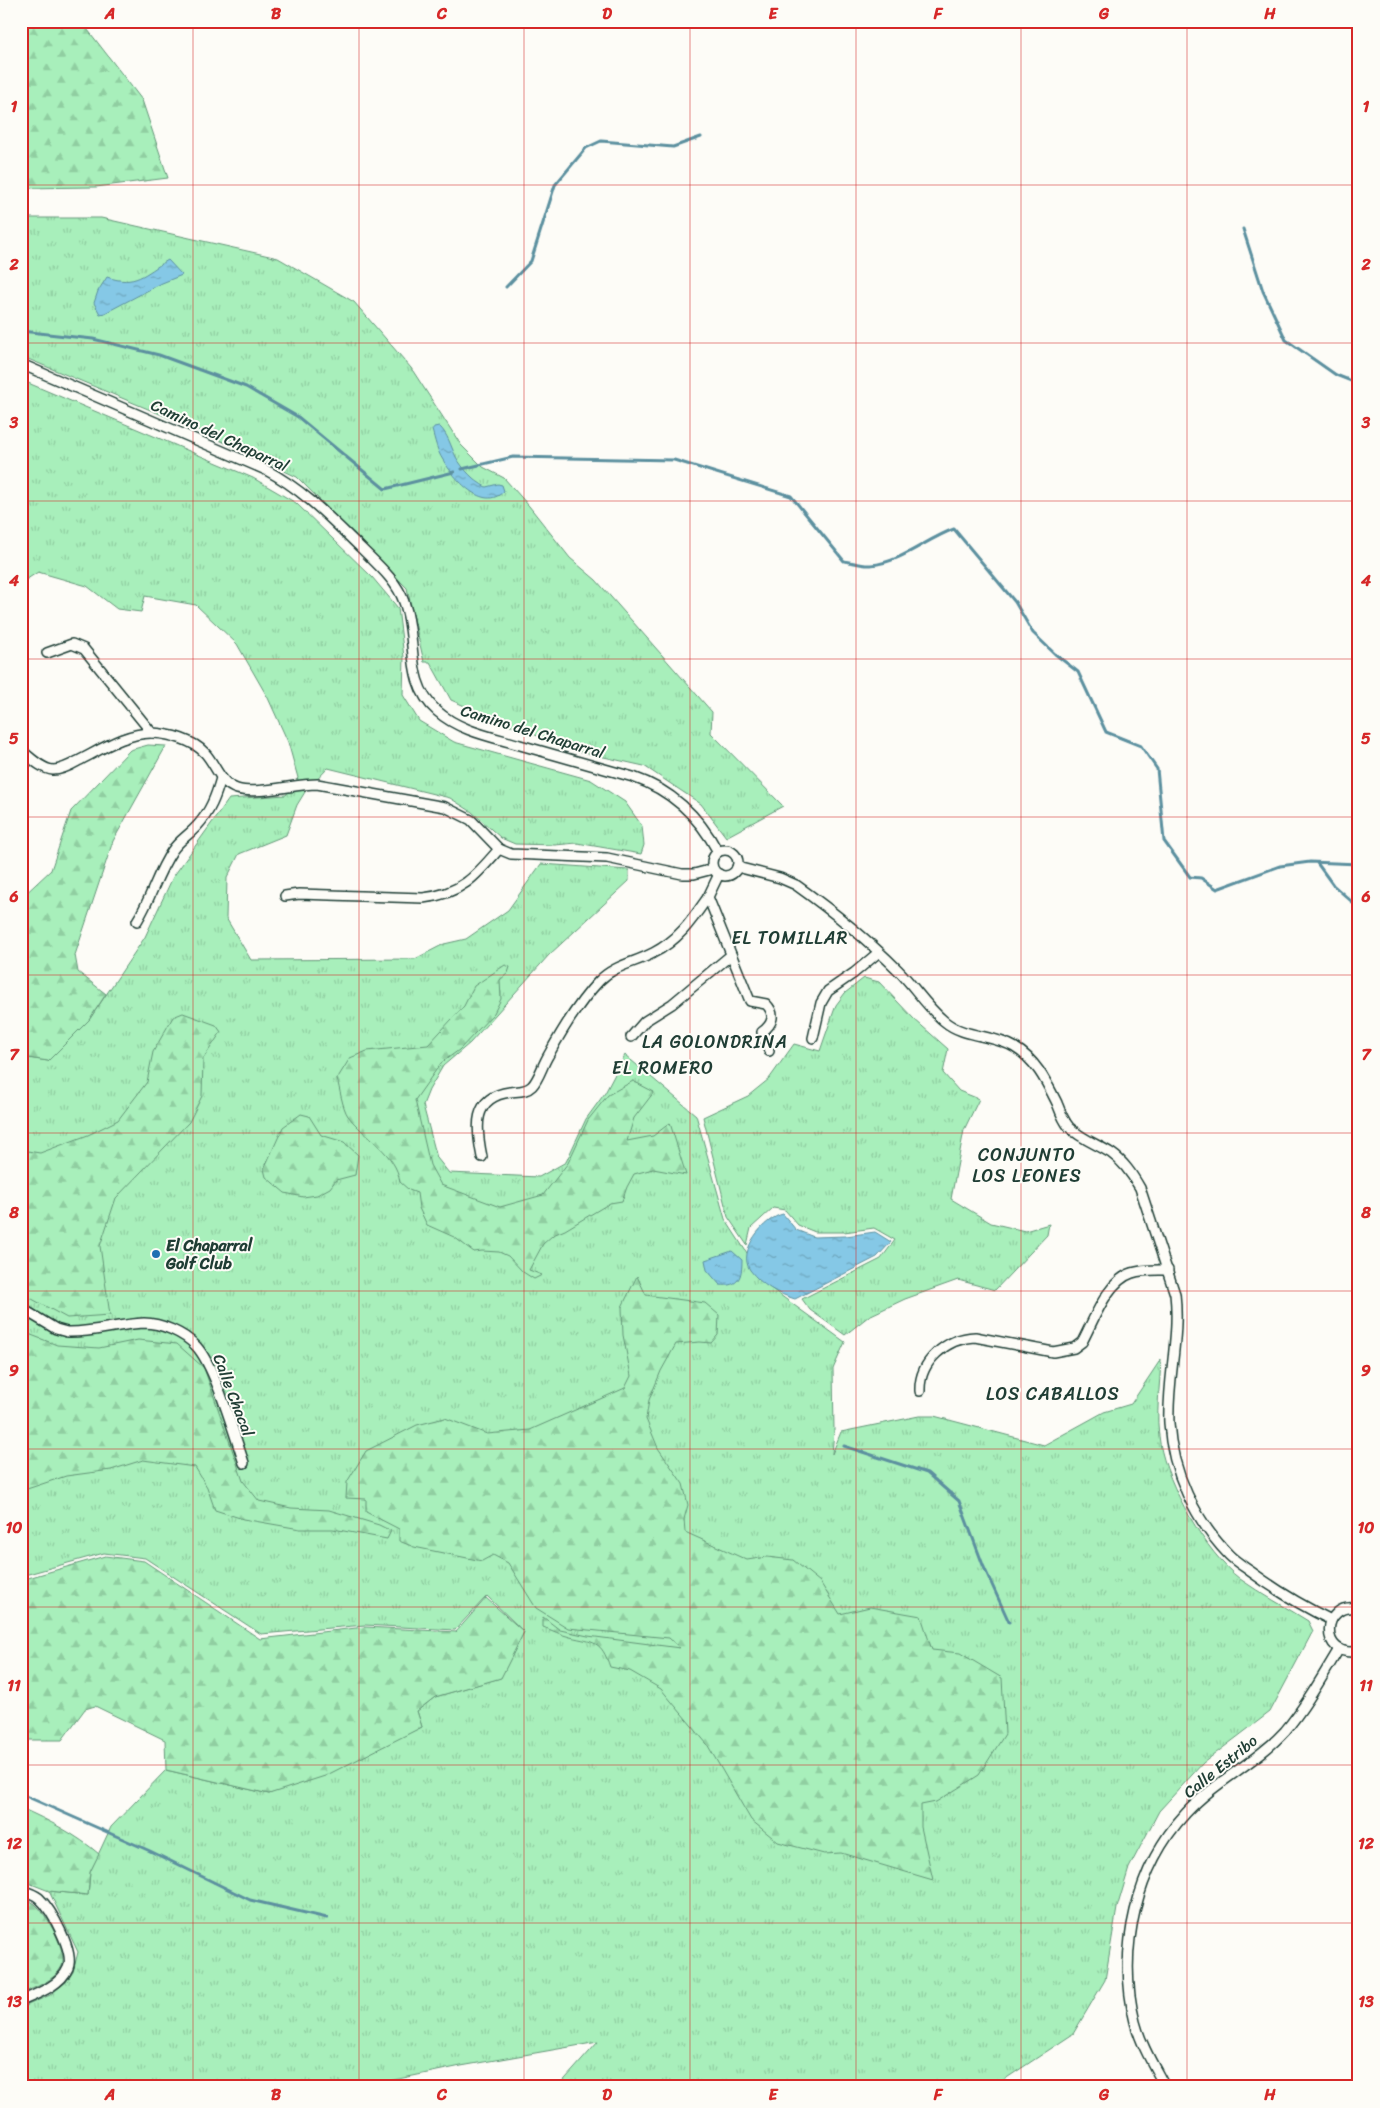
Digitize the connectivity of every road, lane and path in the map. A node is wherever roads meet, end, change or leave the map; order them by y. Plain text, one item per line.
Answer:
1 (21, 364) edge
2 (47, 653) dead end
3 (152, 733) junction
4 (21, 750) edge
5 (221, 778) junction
6 (499, 848) junction
7 (718, 852) junction
8 (737, 867) junction
9 (716, 872) junction
10 (285, 896) dead end
11 (708, 897) junction
12 (138, 921) dead end
13 (879, 952) junction
14 (731, 955) junction
15 (631, 1037) dead end
16 (813, 1038) dead end
17 (769, 1051) dead end
18 (482, 1157) dead end
19 (1168, 1270) junction
20 (21, 1308) edge
21 (920, 1391) dead end
22 (244, 1463) dead end
23 (1359, 1609) edge
24 (1331, 1620) junction
25 (1339, 1649) junction
26 (1359, 1651) edge
27 (21, 1890) edge
28 (21, 2001) edge
29 (1165, 2087) edge

1 - 7 street, Camino del Chaparral
2 - 3 street
3 - 4 street
3 - 5 street
5 - 6 street
5 - 12 street
6 - 9 street
6 - 10 street
7 - 8 street
7 - 9 street
8 - 9 street
8 - 13 street
9 - 11 street
11 - 14 street
11 - 18 street
13 - 16 street
13 - 19 street
14 - 15 street
14 - 17 street
19 - 21 street
19 - 24 street
20 - 22 street, Calle Chacal
23 - 24 street
24 - 25 street
25 - 26 street
25 - 29 street, Calle Estribo
27 - 28 street

